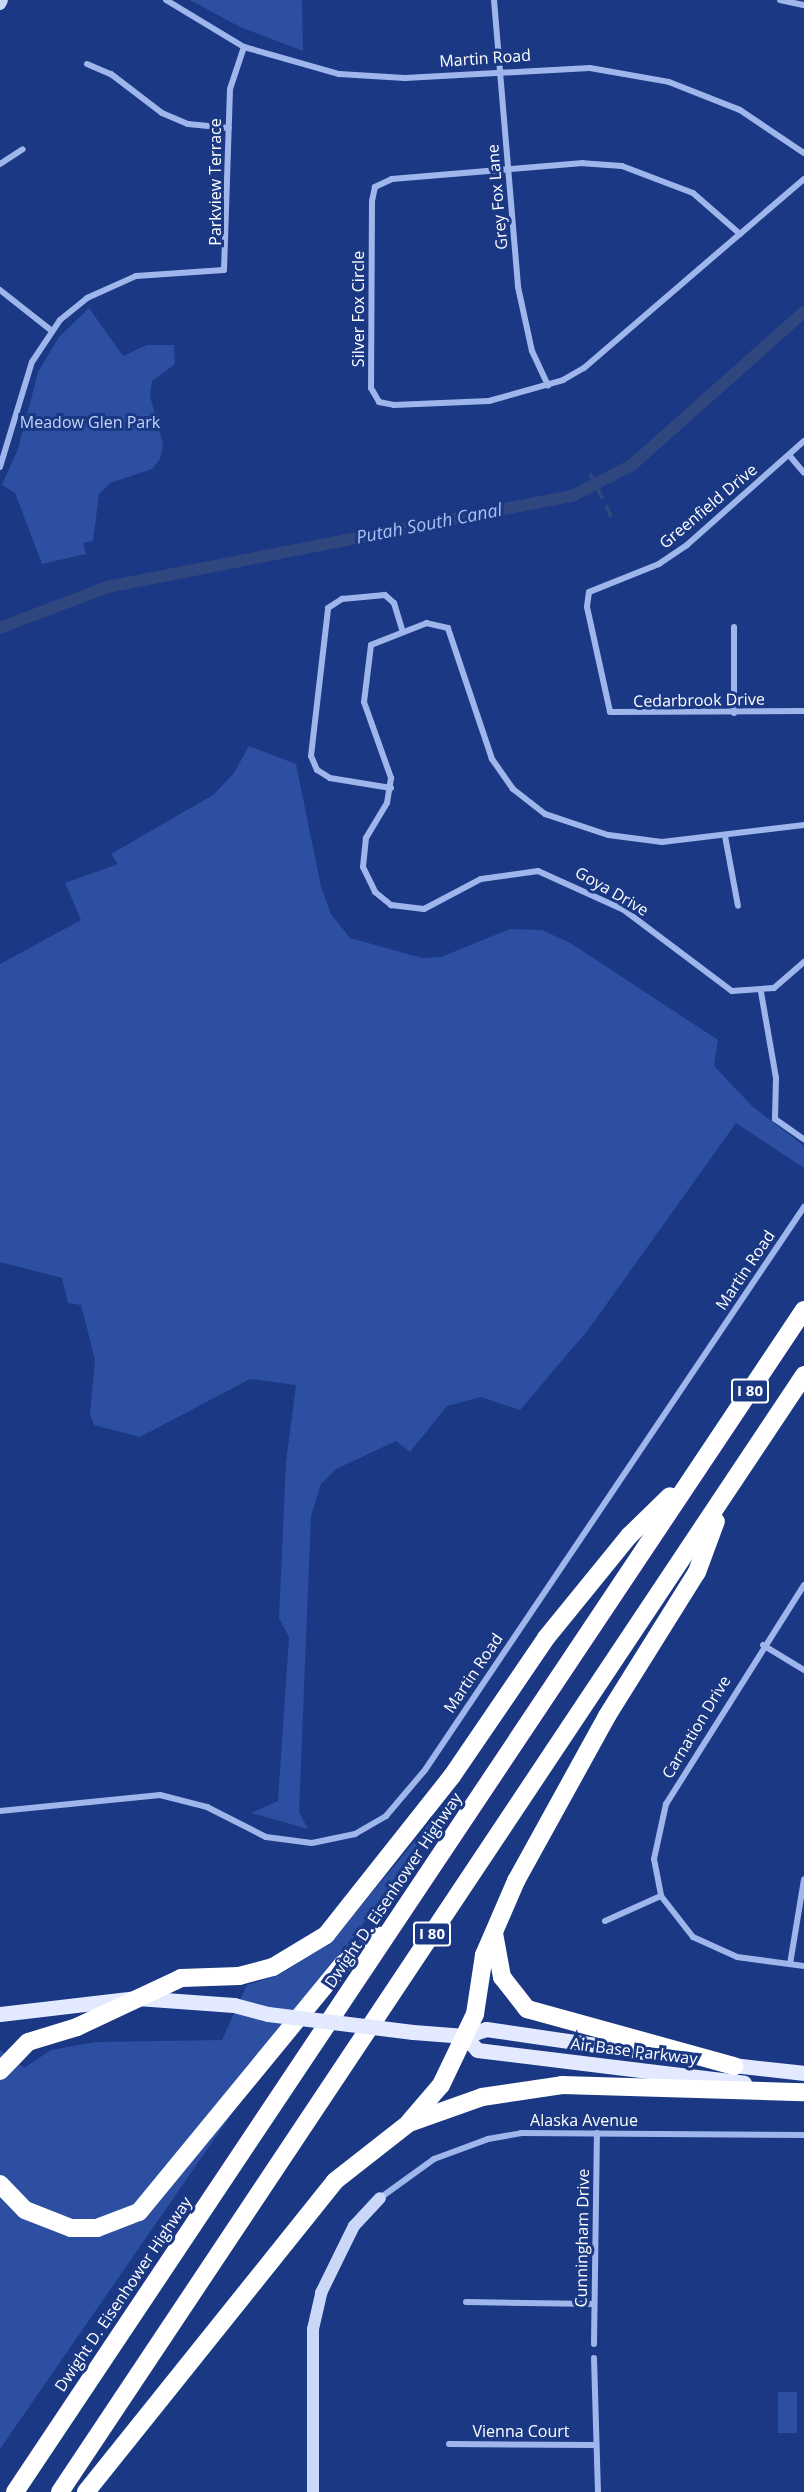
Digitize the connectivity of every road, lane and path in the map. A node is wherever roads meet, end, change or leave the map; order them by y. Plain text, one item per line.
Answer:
1 (166, 0) edge
2 (494, 0) edge
3 (780, 0) edge
4 (804, 5) edge
5 (244, 47) junction
6 (87, 64) dead end
7 (501, 70) junction
8 (229, 128) junction
9 (23, 149) dead end
10 (804, 153) edge
11 (0, 164) edge
12 (508, 171) junction
13 (804, 178) edge
14 (740, 234) junction
15 (0, 290) edge
16 (52, 331) junction
17 (548, 386) junction
18 (804, 441) edge
19 (789, 455) junction
20 (0, 467) edge
21 (804, 472) edge
22 (589, 592) joint
23 (734, 627) dead end
24 (402, 630) junction
25 (804, 711) edge
26 (734, 713) junction
27 (391, 788) junction
28 (804, 825) edge
29 (725, 836) junction
30 (738, 906) dead end
31 (804, 962) edge
32 (761, 992) junction
33 (804, 1139) edge
34 (804, 1207) edge
35 (804, 1310) edge
36 (804, 1376) edge
37 (696, 1472) junction
38 (729, 1488) junction
39 (804, 1586) edge
40 (763, 1645) junction
41 (804, 1670) edge
42 (0, 1811) edge
43 (804, 1879) edge
44 (661, 1896) junction
45 (605, 1921) dead end
46 (393, 1926) junction
47 (494, 1926) junction
48 (790, 1964) junction
49 (804, 1966) edge
50 (137, 1998) junction
51 (0, 2014) edge
52 (465, 2036) junction
53 (734, 2066) junction
54 (0, 2071) edge
55 (804, 2073) edge
56 (804, 2092) edge
57 (409, 2123) junction
58 (597, 2133) junction
59 (804, 2135) edge
60 (0, 2184) edge
61 (380, 2198) joint
62 (466, 2302) dead end
63 (594, 2304) junction
64 (594, 2344) dead end
65 (594, 2358) dead end
66 (449, 2444) dead end
67 (593, 2445) junction
68 (15, 2492) edge
69 (60, 2492) edge
70 (86, 2492) edge
71 (313, 2492) edge
72 (598, 2492) edge

1 - 5 street, Martin Road
2 - 7 street, Grey Fox Lane
3 - 4 street
5 - 7 street, Martin Road
5 - 8 street, Parkview Terrace
6 - 8 street
7 - 10 street, Martin Road
7 - 12 street, Grey Fox Lane
8 - 16 street, Parkview Terrace
9 - 11 street
12 - 14 street, Silver Fox Circle
12 - 17 street, Grey Fox Lane
12 - 17 street, Silver Fox Circle
13 - 14 street, Silver Fox Circle
14 - 17 street, Silver Fox Circle
15 - 16 street
16 - 20 street, Parkview Terrace
18 - 19 street, Greenfield Drive
19 - 21 street
19 - 22 street, Greenfield Drive
22 - 26 street, Cedarbrook Drive
23 - 26 street
24 - 27 street
24 - 27 street
24 - 29 street
25 - 26 street, Cedarbrook Drive
27 - 32 street, Goya Drive
28 - 29 street
29 - 30 street
31 - 32 street, Goya Drive
32 - 33 street
34 - 42 street, Martin Road
35 - 37 highway, Dwight D. Eisenhower Highway / I 80
36 - 38 highway, I 80
37 - 46 highway, Dwight D. Eisenhower Highway / I 80
37 - 50 highway
38 - 47 highway
38 - 69 highway, I 80
39 - 40 street, Carnation Drive
40 - 41 street
40 - 44 street, Carnation Drive
43 - 48 street
44 - 45 street
44 - 48 street
46 - 60 highway
46 - 68 highway, Dwight D. Eisenhower Highway / I 80
47 - 52 highway
47 - 53 highway
48 - 49 street
50 - 51 main road, Air Base Parkway
50 - 52 main road, Air Base Parkway, bridge
50 - 54 highway
52 - 53 main road, Air Base Parkway
52 - 56 main road, Air Base Parkway
52 - 57 highway
53 - 55 main road, Air Base Parkway
56 - 57 highway
57 - 70 highway
58 - 59 street, Alaska Avenue
58 - 61 street, Alaska Avenue
58 - 63 street, Cunningham Drive
61 - 71 street
62 - 63 street
63 - 64 street, Cunningham Drive
65 - 67 street
66 - 67 street, Vienna Court
67 - 72 street

